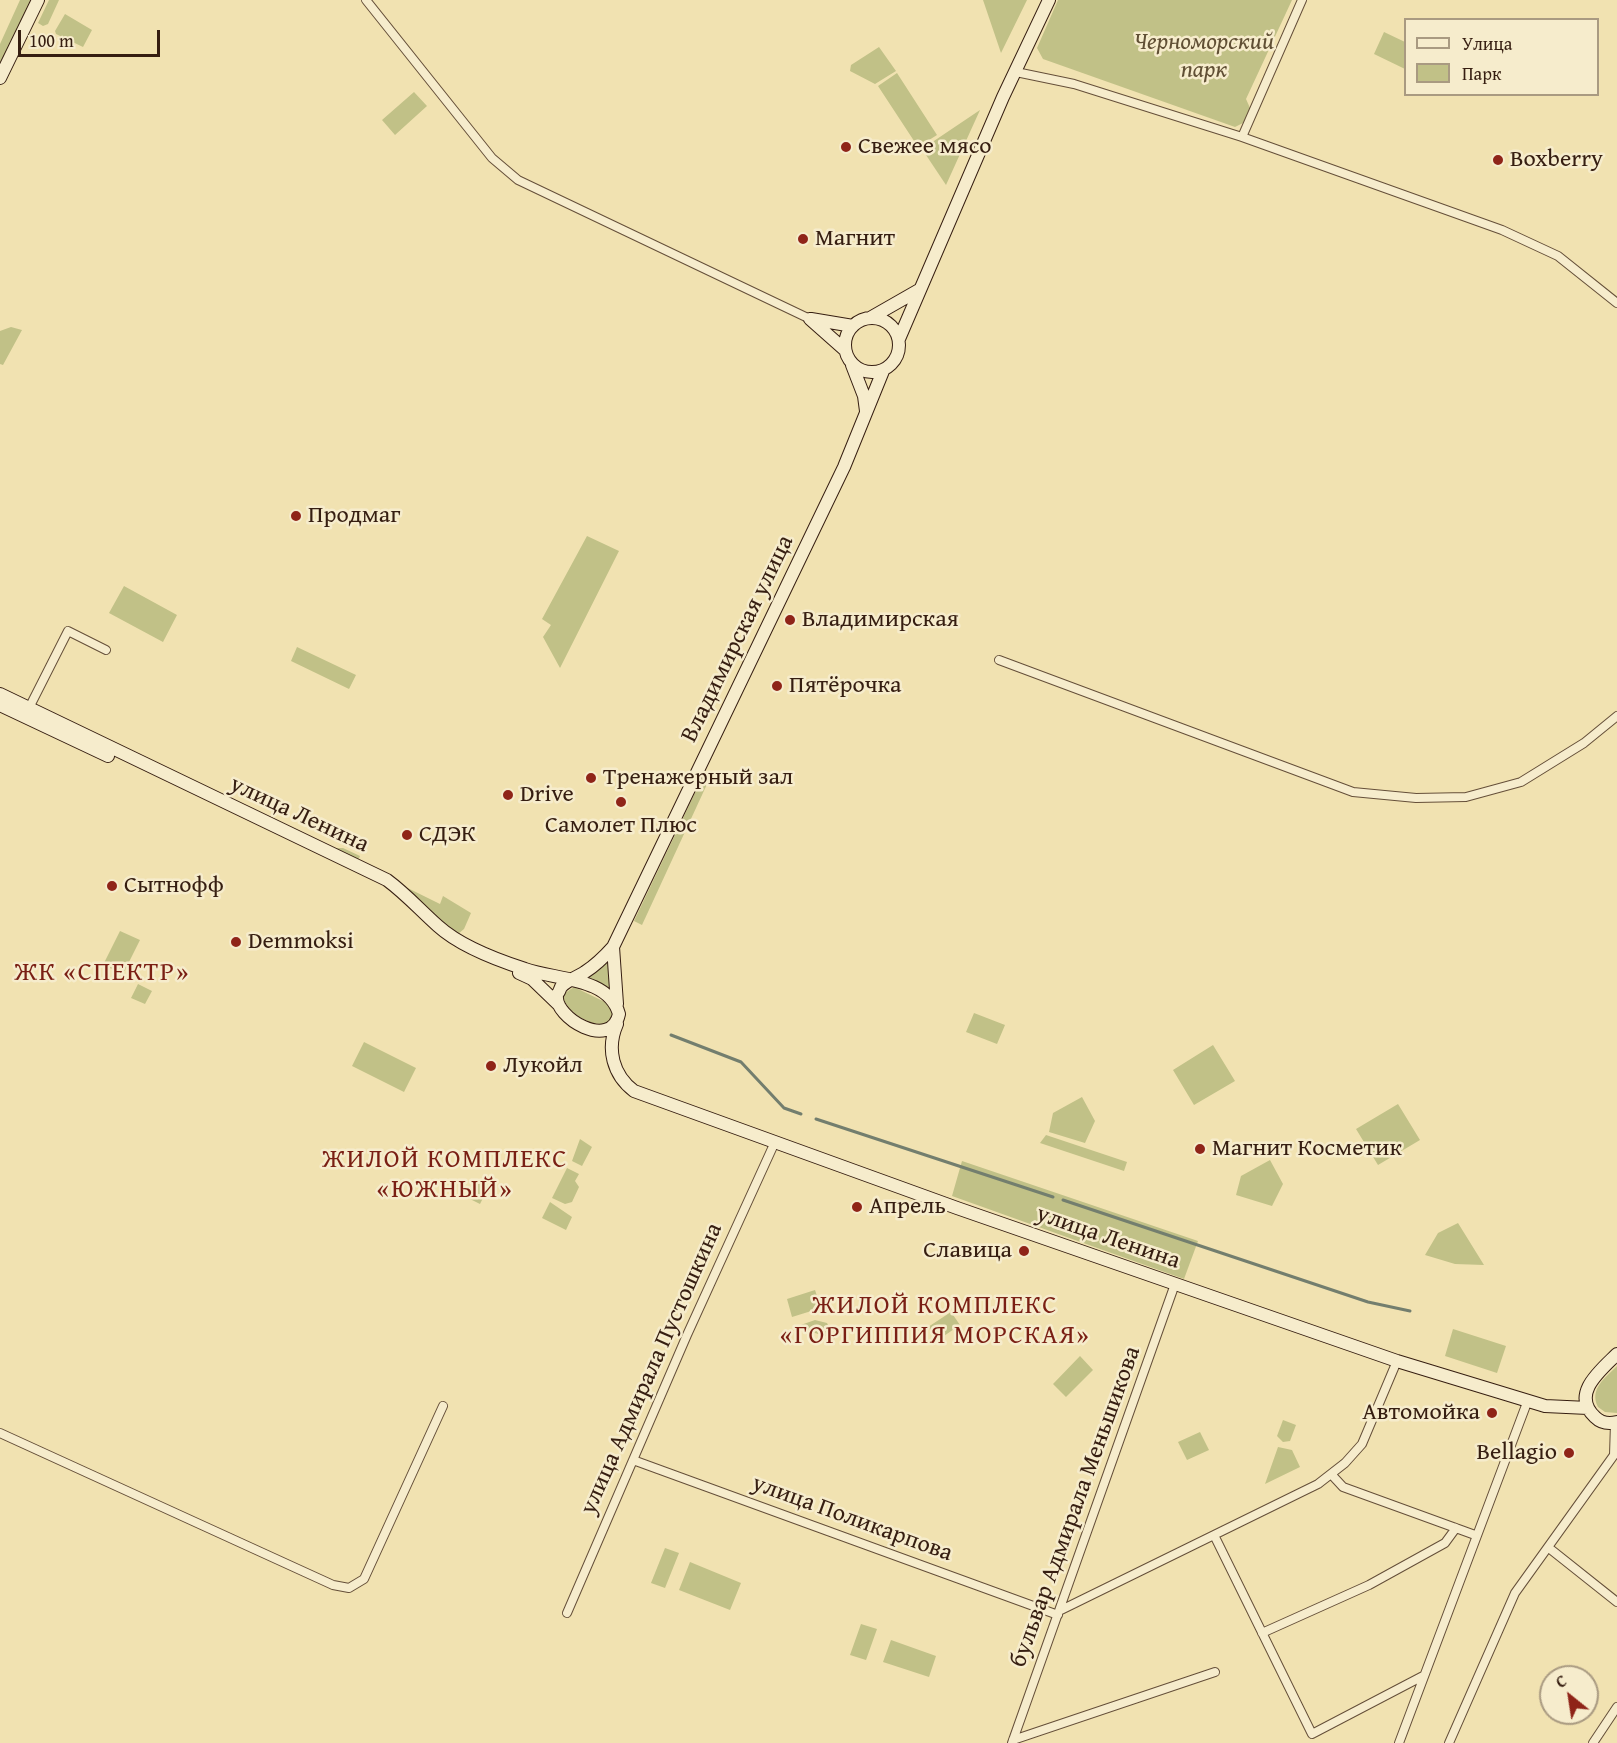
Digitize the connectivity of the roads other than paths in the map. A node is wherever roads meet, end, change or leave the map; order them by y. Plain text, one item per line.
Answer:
1 (38, 0) edge
2 (366, 0) edge
3 (1049, 0) edge
4 (1302, 0) edge
5 (1016, 72) junction
6 (0, 78) edge
7 (1242, 137) junction
8 (920, 290) junction
9 (1617, 303) edge
10 (870, 318) junction
11 (810, 319) junction
12 (853, 326) junction
13 (899, 339) junction
14 (844, 350) junction
15 (851, 363) junction
16 (882, 371) junction
17 (866, 414) junction
18 (106, 650) dead end
19 (999, 660) dead end
20 (0, 694) edge
21 (0, 705) edge
22 (28, 708) junction
23 (1617, 716) edge
24 (613, 947) junction
25 (572, 980) junction
26 (616, 1004) junction
27 (560, 1006) junction
28 (617, 1024) junction
29 (592, 1030) junction
30 (611, 1046) junction
31 (775, 1142) junction
32 (1175, 1284) junction
33 (1617, 1354) edge
34 (1397, 1361) junction
35 (1528, 1400) junction
36 (443, 1406) dead end
37 (1588, 1408) junction
38 (1616, 1422) edge
39 (0, 1433) edge
40 (633, 1460) junction
41 (1331, 1474) junction
42 (1456, 1528) junction
43 (1214, 1535) junction
44 (1475, 1535) junction
45 (1549, 1548) junction
46 (1617, 1602) edge
47 (567, 1613) dead end
48 (1059, 1613) junction
49 (1262, 1633) junction
50 (1215, 1672) dead end
51 (1423, 1676) junction
52 (1617, 1707) edge
53 (1013, 1742) edge
54 (1399, 1743) edge
55 (1449, 1743) edge
56 (1593, 1743) edge

1 - 6 street
2 - 11 street
3 - 5 street
4 - 7 street
5 - 7 street
5 - 8 street
7 - 9 street
8 - 10 street
8 - 13 street
10 - 12 street
10 - 13 street
11 - 12 street
11 - 14 street
12 - 14 street
13 - 16 street
14 - 15 street
15 - 16 street
15 - 17 street
16 - 17 street, Владимирская улица
17 - 24 street, Владимирская улица
18 - 22 street
19 - 23 street
20 - 22 street, улица Ленина
21 - 27 street, улица Ленина
22 - 25 street, улица Ленина
24 - 25 street, Владимирская улица
24 - 26 street, Владимирская улица
25 - 26 street
25 - 27 street, Владимирская улица
26 - 28 street, Владимирская улица
27 - 29 street
28 - 29 street
28 - 30 street, Владимирская улица
29 - 30 street
30 - 31 street, улица Ленина
31 - 32 street, улица Ленина
31 - 40 street, улица Адмирала Пустошкина
32 - 34 street, улица Ленина
32 - 48 street, бульвар Адмирала Меньшикова
33 - 37 street
34 - 35 street, улица Ленина
34 - 41 street
35 - 37 street, улица Ленина
35 - 44 street
36 - 39 street
37 - 38 street
38 - 45 street
40 - 47 street, улица Адмирала Пустошкина
40 - 48 street, улица Поликарпова
41 - 42 street
41 - 43 street
42 - 44 street
42 - 49 street
43 - 48 street
43 - 49 street
44 - 51 street
45 - 46 street
45 - 55 street
48 - 53 street, бульвар Адмирала Меньшикова
49 - 51 street
50 - 53 street
51 - 54 street
52 - 56 street

